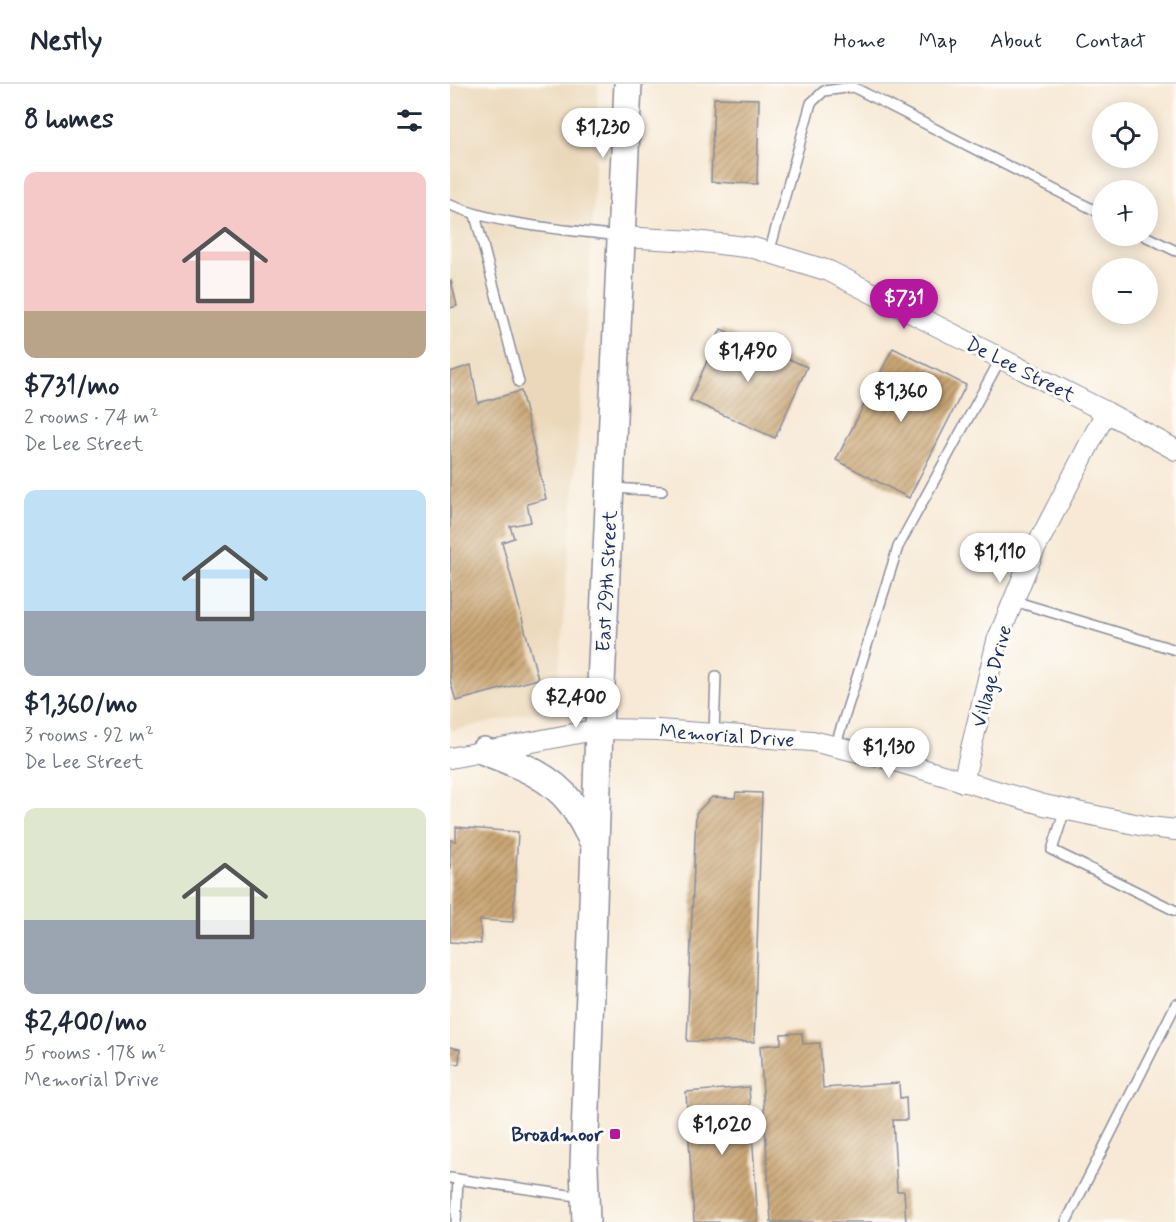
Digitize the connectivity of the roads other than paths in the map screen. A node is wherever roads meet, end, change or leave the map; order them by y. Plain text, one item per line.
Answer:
1 (628, 84) edge
2 (450, 205) edge
3 (1092, 209) edge
4 (475, 215) junction
5 (622, 237) junction
6 (1158, 242) edge
7 (1176, 251) edge
8 (769, 253) junction
9 (1001, 358) junction
10 (519, 382) dead end
11 (1106, 412) junction
12 (1176, 450) edge
13 (610, 488) junction
14 (662, 491) dead end
15 (1014, 601) junction
16 (1176, 650) edge
17 (716, 676) dead end
18 (599, 729) junction
19 (714, 733) junction
20 (835, 747) junction
21 (484, 751) junction
22 (450, 758) edge
23 (963, 782) junction
24 (1065, 810) junction
25 (1176, 830) edge
26 (595, 844) junction
27 (1176, 911) edge
28 (1176, 1004) edge
29 (454, 1178) edge
30 (586, 1210) edge
31 (456, 1222) edge
32 (1066, 1222) edge

1 - 5 main road, East 29th Street
2 - 4 lane
3 - 8 lane
4 - 5 lane
4 - 10 lane
5 - 8 street, De Lee Street
5 - 13 main road, East 29th Street
6 - 7 lane
8 - 9 street, De Lee Street
9 - 11 street, De Lee Street
9 - 20 lane
11 - 12 street, De Lee Street
11 - 15 street, Village Drive
13 - 14 lane
13 - 18 main road, East 29th Street
15 - 16 lane
15 - 23 street, Village Drive
17 - 19 lane
18 - 19 street, Memorial Drive
18 - 21 street, Memorial Drive
18 - 26 main road, East 29th Street
19 - 20 street, Memorial Drive
20 - 23 street, Memorial Drive
21 - 22 street, Memorial Drive
21 - 26 main road
23 - 24 street, Memorial Drive
24 - 25 street, Memorial Drive
24 - 27 lane
26 - 30 main road, East 29th Street
28 - 32 lane
29 - 30 lane
29 - 31 lane

